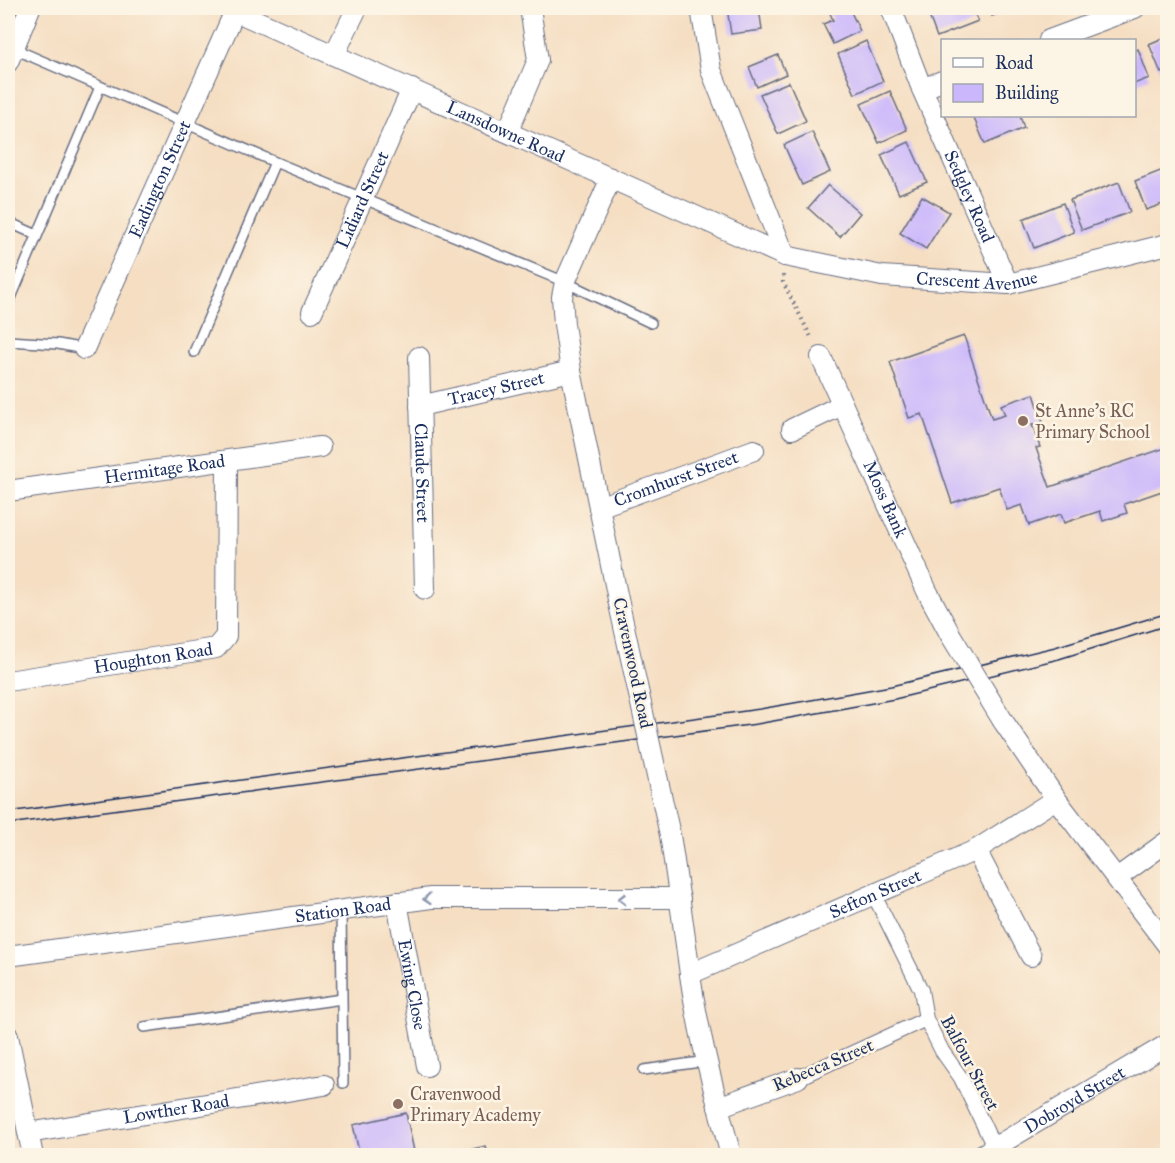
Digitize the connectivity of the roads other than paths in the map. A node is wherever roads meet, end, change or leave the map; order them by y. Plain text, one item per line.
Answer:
1 (30, 8) edge
2 (357, 8) edge
3 (530, 8) edge
4 (701, 8) edge
5 (891, 8) edge
6 (1135, 8) edge
7 (232, 9) edge
8 (1052, 39) edge
9 (9, 52) edge
10 (334, 55) junction
11 (941, 81) edge
12 (100, 87) junction
13 (412, 89) junction
14 (922, 89) junction
15 (185, 123) junction
16 (508, 131) junction
17 (275, 162) junction
18 (612, 178) junction
19 (363, 198) junction
20 (8, 222) edge
21 (37, 235) junction
22 (1167, 244) edge
23 (785, 256) junction
24 (566, 282) junction
25 (1008, 284) junction
26 (8, 304) edge
27 (312, 312) dead end
28 (651, 323) dead end
29 (8, 341) edge
30 (84, 349) joint
31 (194, 352) dead end
32 (419, 357) dead end
33 (821, 357) road end
34 (571, 371) junction
35 (842, 405) junction
36 (420, 406) junction
37 (792, 429) dead end
38 (320, 447) dead end
39 (754, 450) dead end
40 (227, 461) junction
41 (8, 491) edge
42 (599, 507) junction
43 (425, 589) dead end
44 (8, 681) edge
45 (1056, 799) junction
46 (1167, 841) edge
47 (976, 850) junction
48 (1117, 878) junction
49 (874, 896) junction
50 (680, 897) junction
51 (398, 902) junction
52 (341, 910) junction
53 (1167, 945) edge
54 (8, 956) edge
55 (1031, 956) dead end
56 (690, 974) junction
57 (342, 999) junction
58 (926, 1019) junction
59 (144, 1027) dead end
60 (8, 1036) edge
61 (1167, 1044) edge
62 (707, 1060) junction
63 (427, 1066) dead end
64 (644, 1070) dead end
65 (798, 1078) joint
66 (333, 1084) joint
67 (718, 1107) junction
68 (28, 1133) junction
69 (990, 1153) edge
70 (33, 1155) edge
71 (731, 1155) edge

1 - 9 street
2 - 10 street
3 - 16 street
4 - 23 street
5 - 14 street, Sedgley Road
6 - 8 street
7 - 10 street, Lansdowne Road
7 - 15 street, Eadington Street
9 - 12 lane
10 - 13 street, Lansdowne Road
11 - 14 street
12 - 15 lane
12 - 21 lane
13 - 16 street, Lansdowne Road
13 - 19 street, Lidiard Street
14 - 25 street, Sedgley Road
15 - 17 lane
15 - 30 street, Eadington Street
16 - 18 street, Lansdowne Road
17 - 19 lane
17 - 31 lane
18 - 23 street, Lansdowne Road
18 - 24 street, Cravenwood Road
19 - 24 lane
19 - 27 street, Lidiard Street
20 - 21 lane
21 - 26 lane
22 - 25 street, Crescent Avenue
23 - 25 street, Crescent Avenue
24 - 28 lane
24 - 34 street, Cravenwood Road
29 - 30 lane
32 - 36 street, Claude Street
33 - 35 street, Moss Bank
34 - 36 street, Tracey Street
34 - 42 street, Cravenwood Road
35 - 37 street
35 - 45 street, Moss Bank, bridge
36 - 43 street, Claude Street
38 - 40 street, Hermitage Road
39 - 42 street, Cromhurst Street
40 - 41 street, Hermitage Road
40 - 44 street, Houghton Road
42 - 50 street, Cravenwood Road, bridge
45 - 47 street, Sefton Street
45 - 48 street, Moss Bank
46 - 48 street
47 - 49 street, Sefton Street
47 - 55 street
48 - 53 street, Moss Bank
49 - 56 street, Sefton Street
49 - 58 street, Balfour Street
50 -> 51 street, Station Road
50 - 56 street, Cravenwood Road
51 - 52 street, Station Road
51 - 63 street, Ewing Close
52 - 54 street, Station Road
52 - 57 lane
56 - 62 street, Cravenwood Road
57 - 59 lane
57 - 66 lane
58 - 65 street, Rebecca Street
58 - 69 street, Balfour Street
60 - 68 street
61 - 69 street, Dobroyd Street
62 - 64 lane
62 - 67 street, Cravenwood Road
65 - 67 street, Rebecca Street
66 - 68 street, Lowther Road
67 - 71 street, Cravenwood Road
68 - 70 street

